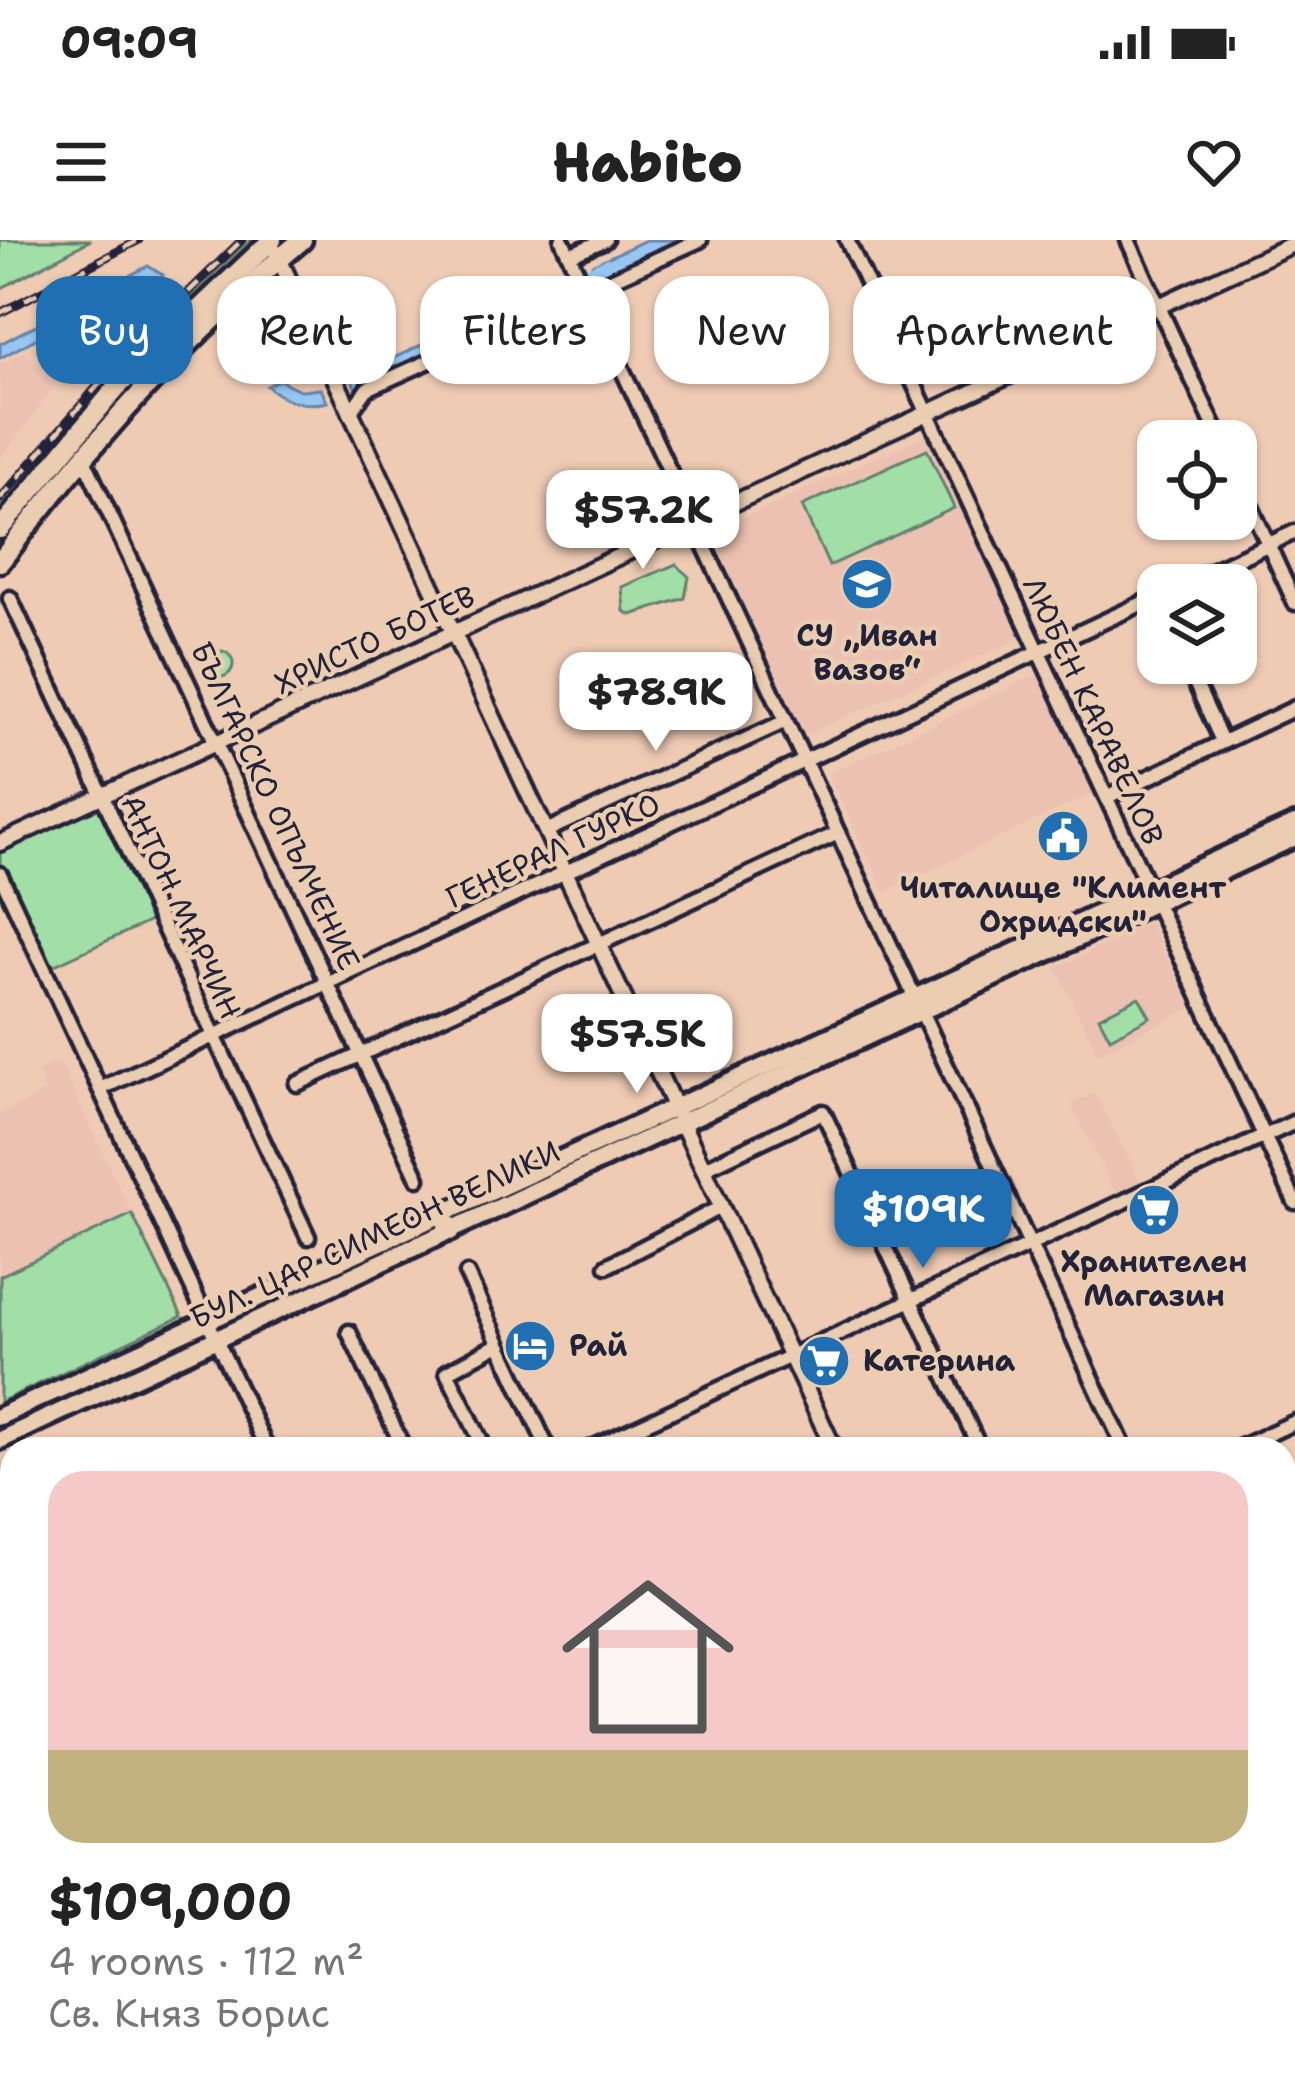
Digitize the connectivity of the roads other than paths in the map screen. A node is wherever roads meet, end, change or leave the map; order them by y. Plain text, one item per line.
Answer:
1 (302, 240) edge
2 (562, 240) edge
3 (605, 240) edge
4 (700, 240) edge
5 (848, 240) edge
6 (1128, 240) edge
7 (1295, 243) edge
8 (274, 247) edge
9 (569, 255) junction
10 (579, 276) edge
11 (616, 276) edge
12 (1159, 306) junction
13 (420, 364) edge
14 (629, 384) edge
15 (350, 412) junction
16 (928, 413) junction
17 (1211, 420) edge
18 (83, 457) junction
19 (1257, 520) edge
20 (693, 522) junction
21 (0, 530) edge
22 (1295, 532) edge
23 (1268, 544) junction
24 (0, 562) edge
25 (1225, 564) edge
26 (1294, 596) edge
27 (10, 598) dead end
28 (1137, 607) edge
29 (453, 633) junction
30 (1039, 651) junction
31 (1196, 684) edge
32 (1295, 709) edge
33 (786, 721) junction
34 (1222, 741) junction
35 (220, 742) junction
36 (804, 760) junction
37 (102, 796) junction
38 (1107, 797) junction
39 (1295, 824) edge
40 (546, 831) junction
41 (838, 833) junction
42 (1295, 837) edge
43 (0, 844) edge
44 (565, 872) junction
45 (0, 874) edge
46 (1153, 896) junction
47 (598, 943) junction
48 (330, 982) junction
49 (918, 1005) junction
50 (214, 1036) junction
51 (362, 1054) junction
52 (297, 1084) dead end
53 (100, 1089) junction
54 (678, 1115) junction
55 (1295, 1122) edge
56 (1264, 1136) junction
57 (704, 1169) junction
58 (418, 1178) dead end
59 (1295, 1202) edge
60 (721, 1207) junction
61 (446, 1222) junction
62 (308, 1237) dead end
63 (1030, 1245) junction
64 (607, 1266) dead end
65 (467, 1274) dead end
66 (910, 1300) junction
67 (208, 1322) junction
68 (349, 1332) dead end
69 (216, 1340) junction
70 (500, 1344) junction
71 (790, 1356) junction
72 (0, 1416) edge
73 (1295, 1422) edge
74 (6, 1437) edge
75 (260, 1437) edge
76 (398, 1437) edge
77 (479, 1437) edge
78 (543, 1437) edge
79 (616, 1437) edge
80 (828, 1437) edge
81 (974, 1437) edge
82 (1119, 1437) edge
83 (1263, 1437) edge

1 - 8 main road
2 - 9 street
3 - 9 street
4 - 11 street
5 - 16 street, ЛЮБЕН КАРАВЕЛОВ
6 - 12 street
7 - 12 street, ХРИСТО БОТЕВ
8 - 15 street
8 - 18 main road
8 - 21 main road
9 - 10 street
12 - 16 street, ХРИСТО БОТЕВ
12 - 17 street
13 - 15 street
14 - 20 street
15 - 29 street
16 - 20 street, ХРИСТО БОТЕВ
16 - 30 street, ЛЮБЕН КАРАВЕЛОВ
18 - 24 main road
18 - 35 street, БЪЛГАРСКО ОПЪЛЧЕНИЕ
19 - 23 street
20 - 29 street, ХРИСТО БОТЕВ
20 - 33 street
22 - 23 street
23 - 25 street
23 - 26 street
27 - 37 street, АНТОН МАРЧИН
28 - 30 street, ГЕНЕРАЛ ГУРКО
29 - 35 street, ХРИСТО БОТЕВ
29 - 40 street
30 - 36 street, ГЕНЕРАЛ ГУРКО
30 - 38 street, ЛЮБЕН КАРАВЕЛОВ
31 - 34 street
32 - 34 street
33 - 36 street
33 - 40 street
34 - 38 street
35 - 37 street, ХРИСТО БОТЕВ
35 - 48 street, БЪЛГАРСКО ОПЪЛЧЕНИЕ
36 - 41 street
36 - 44 street, ГЕНЕРАЛ ГУРКО
37 - 43 street, ХРИСТО БОТЕВ
37 - 50 street, АНТОН МАРЧИН
38 - 46 street, ЛЮБЕН КАРАВЕЛОВ
39 - 46 main road, БУЛ. ЦАР СИМЕОН ВЕЛИКИ
40 - 44 street
41 - 47 street
41 - 49 street
42 - 46 main road, БУЛ. ЦАР СИМЕОН ВЕЛИКИ
44 - 47 street
44 - 48 street, ГЕНЕРАЛ ГУРКО
45 - 53 street
46 - 49 main road, БУЛ. ЦАР СИМЕОН ВЕЛИКИ
46 - 56 street, ЛЮБЕН КАРАВЕЛОВ
47 - 51 street
47 - 54 street
48 - 50 street, ГЕНЕРАЛ ГУРКО
48 - 51 street, БЪЛГАРСКО ОПЪЛЧЕНИЕ
49 - 54 main road, БУЛ. ЦАР СИМЕОН ВЕЛИКИ
49 - 63 street
50 - 53 street, ГЕНЕРАЛ ГУРКО
50 - 62 street, АНТОН МАРЧИН
51 - 52 street
51 - 58 street, БЪЛГАРСКО ОПЪЛЧЕНИЕ
53 - 67 street
54 - 57 street
54 - 61 main road, БУЛ. ЦАР СИМЕОН ВЕЛИКИ
55 - 56 street
56 - 59 street, ЛЮБЕН КАРАВЕЛОВ
56 - 63 street
57 - 60 street
57 - 66 street
60 - 64 street
60 - 71 street
61 - 67 main road, БУЛ. ЦАР СИМЕОН ВЕЛИКИ
61 - 69 main road, БУЛ. ЦАР СИМЕОН ВЕЛИКИ
63 - 66 street
63 - 82 street
65 - 70 street
66 - 71 street
66 - 81 street
67 - 69 street
67 - 72 main road, БУЛ. ЦАР СИМЕОН ВЕЛИКИ
68 - 76 street
69 - 74 main road, БУЛ. ЦАР СИМЕОН ВЕЛИКИ
69 - 75 street
70 - 77 street
70 - 78 street
71 - 79 street
71 - 80 street
73 - 83 street

